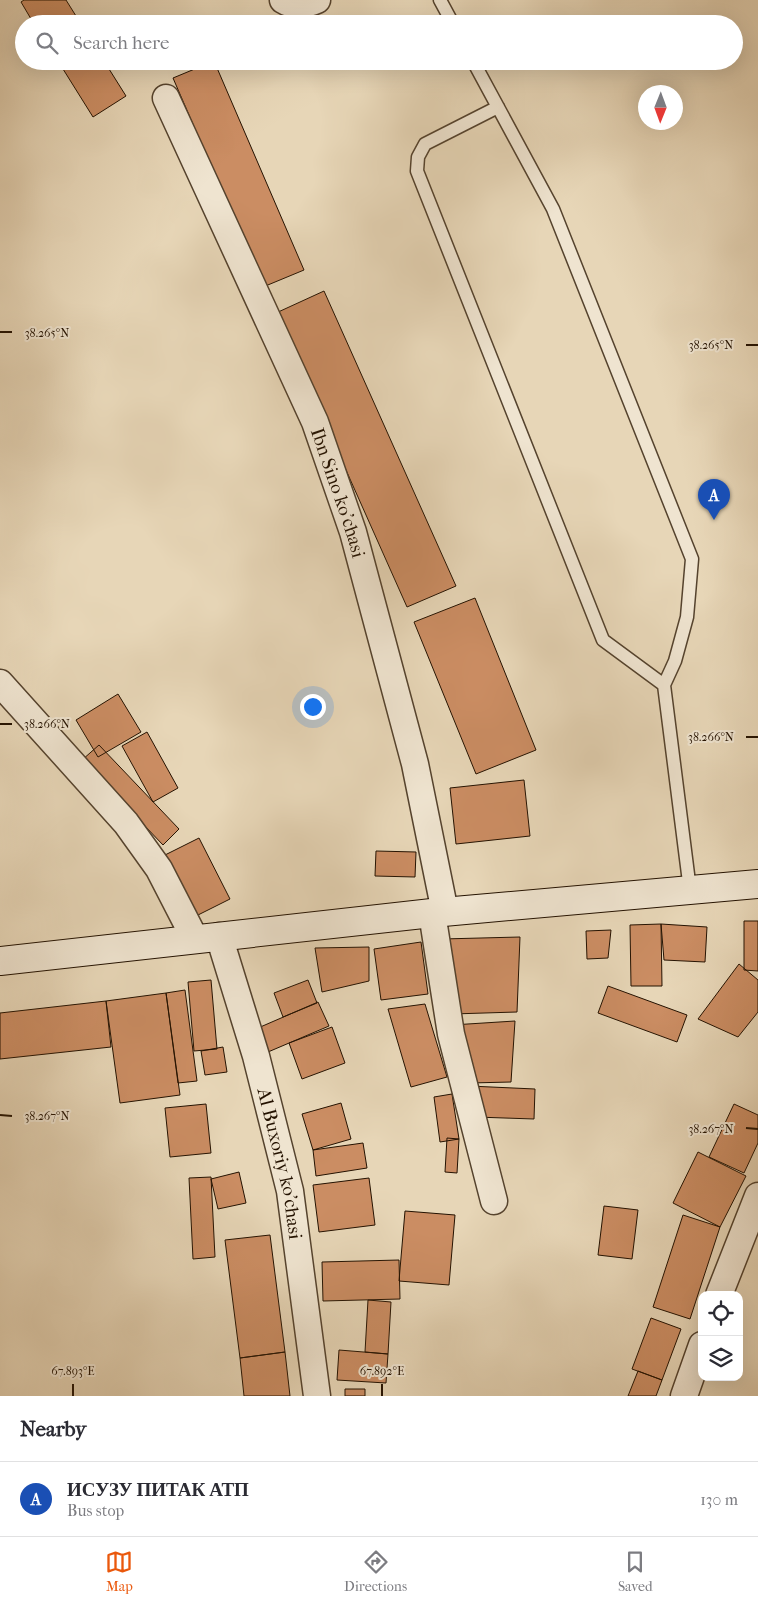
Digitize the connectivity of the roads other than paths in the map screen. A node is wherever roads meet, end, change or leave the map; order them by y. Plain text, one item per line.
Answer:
1 (283, 0) edge
2 (317, 0) edge
3 (440, 0) edge
4 (448, 15) edge
5 (478, 70) edge
6 (166, 98) dead end
7 (498, 107) junction
8 (0, 683) edge
9 (664, 685) junction
10 (758, 884) edge
11 (690, 890) junction
12 (439, 912) junction
13 (207, 938) junction
14 (0, 961) edge
15 (758, 1196) edge
16 (494, 1202) dead end
17 (721, 1291) edge
18 (698, 1356) edge
19 (317, 1396) edge
20 (684, 1396) edge

1 - 2 street
3 - 4 lane
5 - 7 lane
6 - 12 street, Ibn Sino ko'chasi
7 - 9 lane
7 - 9 lane
8 - 13 street, Al Buxoriy ko'chasi
9 - 11 lane
10 - 11 street
11 - 12 street
12 - 13 street
12 - 16 street, Ibn Sino ko'chasi
13 - 14 street
13 - 19 street, Al Buxoriy ko'chasi
15 - 17 street
18 - 20 street

